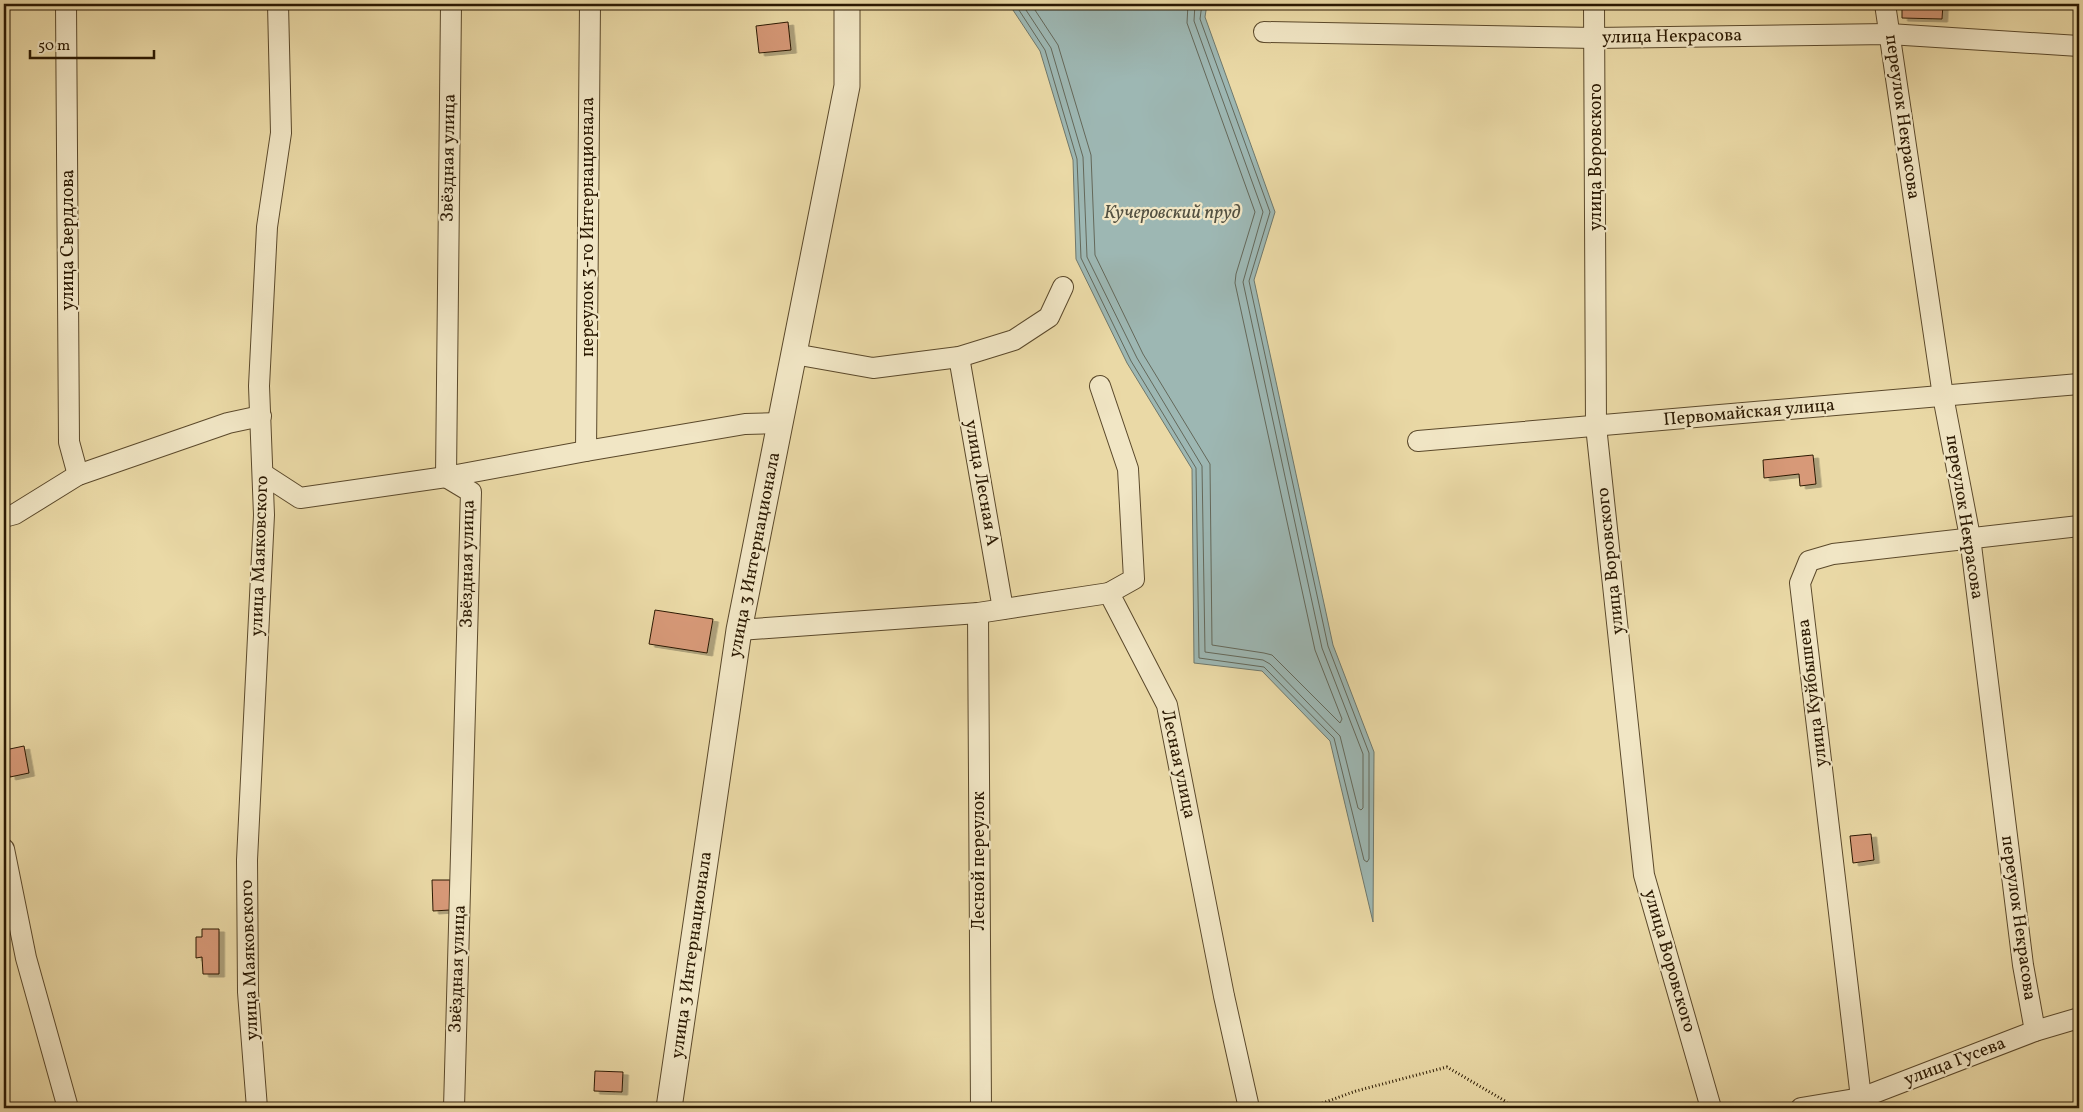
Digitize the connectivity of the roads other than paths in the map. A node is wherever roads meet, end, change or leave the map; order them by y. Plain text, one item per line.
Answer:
1 (66, 4) edge
2 (278, 4) edge
3 (451, 4) edge
4 (590, 4) edge
5 (847, 4) edge
6 (1594, 4) edge
7 (1885, 4) edge
8 (1264, 32) dead end
9 (1889, 34) junction
10 (1595, 38) junction
11 (2079, 46) edge
12 (1063, 287) dead end
13 (794, 354) junction
14 (959, 357) junction
15 (2079, 384) edge
16 (1100, 386) dead end
17 (1943, 396) junction
18 (261, 416) junction
19 (780, 423) junction
20 (1596, 426) junction
21 (1418, 441) dead end
22 (586, 450) junction
23 (263, 474) junction
24 (78, 475) junction
25 (446, 477) junction
26 (4, 517) edge
27 (2079, 526) edge
28 (1970, 537) junction
29 (1110, 593) junction
30 (1003, 609) junction
31 (978, 613) junction
32 (739, 630) junction
33 (4, 849) edge
34 (2079, 1018) edge
35 (2034, 1031) junction
36 (1861, 1098) junction
37 (68, 1108) edge
38 (257, 1108) edge
39 (454, 1108) edge
40 (669, 1108) edge
41 (981, 1108) edge
42 (1249, 1108) edge
43 (1711, 1108) edge
44 (1801, 1108) edge

1 - 24 street, улица Свердлова
2 - 18 street, улица Маяковского
3 - 25 street, Звёздная улица
4 - 22 street, переулок 3-го Интернационала
5 - 13 street, улица 3 Интернационала
6 - 10 street, улица Воровского
7 - 9 street, переулок Некрасова
8 - 10 street, улица Некрасова
9 - 10 street, улица Некрасова
9 - 11 street, улица Некрасова
9 - 17 street, переулок Некрасова
10 - 20 street, улица Воровского
12 - 14 street
13 - 14 street
13 - 19 street, улица 3 Интернационала
14 - 30 street, улица Лесная А
15 - 17 street, Первомайская улица
16 - 29 street
17 - 20 street, Первомайская улица
17 - 28 street, переулок Некрасова
18 - 23 street, улица Маяковского
18 - 24 street
19 - 22 street
19 - 32 street, улица 3 Интернационала
20 - 21 street, Первомайская улица
20 - 43 street, улица Воровского
22 - 25 street
23 - 25 street
23 - 38 street, улица Маяковского
24 - 26 street
25 - 39 street, Звёздная улица
27 - 28 street, улица Куйбышева
28 - 35 street, переулок Некрасова
28 - 36 street, улица Куйбышева
29 - 30 street
29 - 42 street, Лесная улица
30 - 31 street
31 - 32 street
31 - 41 street, Лесной переулок
32 - 40 street, улица 3 Интернационала
33 - 37 street
34 - 35 street, улица Гусева
35 - 36 street, улица Гусева
36 - 44 street, улица Гусева

